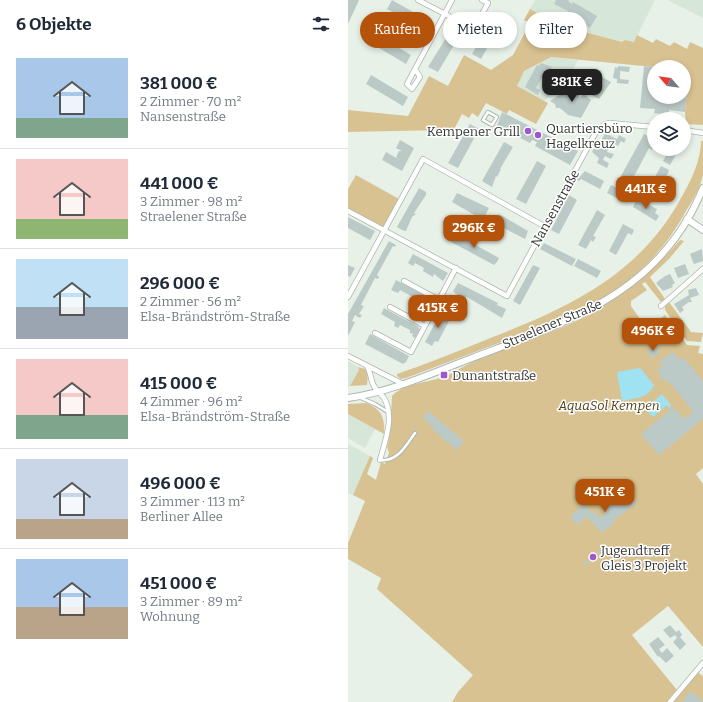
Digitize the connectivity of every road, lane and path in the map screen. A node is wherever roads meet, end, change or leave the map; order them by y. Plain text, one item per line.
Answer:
1 (418, 0) edge
2 (452, 0) edge
3 (482, 0) edge
4 (446, 12) edge
5 (483, 12) edge
6 (443, 13) edge
7 (443, 18) edge
8 (415, 69) dead end
9 (492, 125) joint
10 (647, 126) edge
11 (691, 131) edge
12 (703, 132) edge
13 (703, 188) edge
14 (348, 211) edge
15 (687, 219) junction
16 (544, 226) junction
17 (384, 230) junction
18 (703, 230) edge
19 (456, 268) junction
20 (703, 269) edge
21 (404, 281) dead end
22 (348, 296) edge
23 (439, 300) junction
24 (661, 306) dead end
25 (390, 307) dead end
26 (425, 326) junction
27 (375, 333) dead end
28 (348, 356) edge
29 (367, 366) junction
30 (403, 384) junction
31 (379, 391) junction
32 (358, 397) junction
33 (348, 398) edge
34 (388, 413) junction
35 (415, 433) dead end
36 (380, 460) joint
37 (703, 663) edge
38 (670, 702) edge

1 - 6 street
2 - 4 street
3 - 5 street
7 - 8 street
9 - 9 lane
10 - 16 street, Nansenstraße
11 - 12 street
13 - 15 street, Straelener Straße
14 - 17 street
15 - 18 street
15 - 30 street, Straelener Straße
16 - 17 street
16 - 19 street, Nansenstraße
17 - 19 street
17 - 22 street
19 - 23 street
20 - 24 street
21 - 23 street
23 - 26 street
25 - 26 street
26 - 27 street
28 - 29 street
29 - 30 street
29 - 31 street
30 - 31 street, Straelener Straße
31 - 32 street, Straelener Straße
31 - 34 street
32 - 33 street, Straelener Straße
32 - 34 lane
34 - 36 street
35 - 36 lane
37 - 38 street

